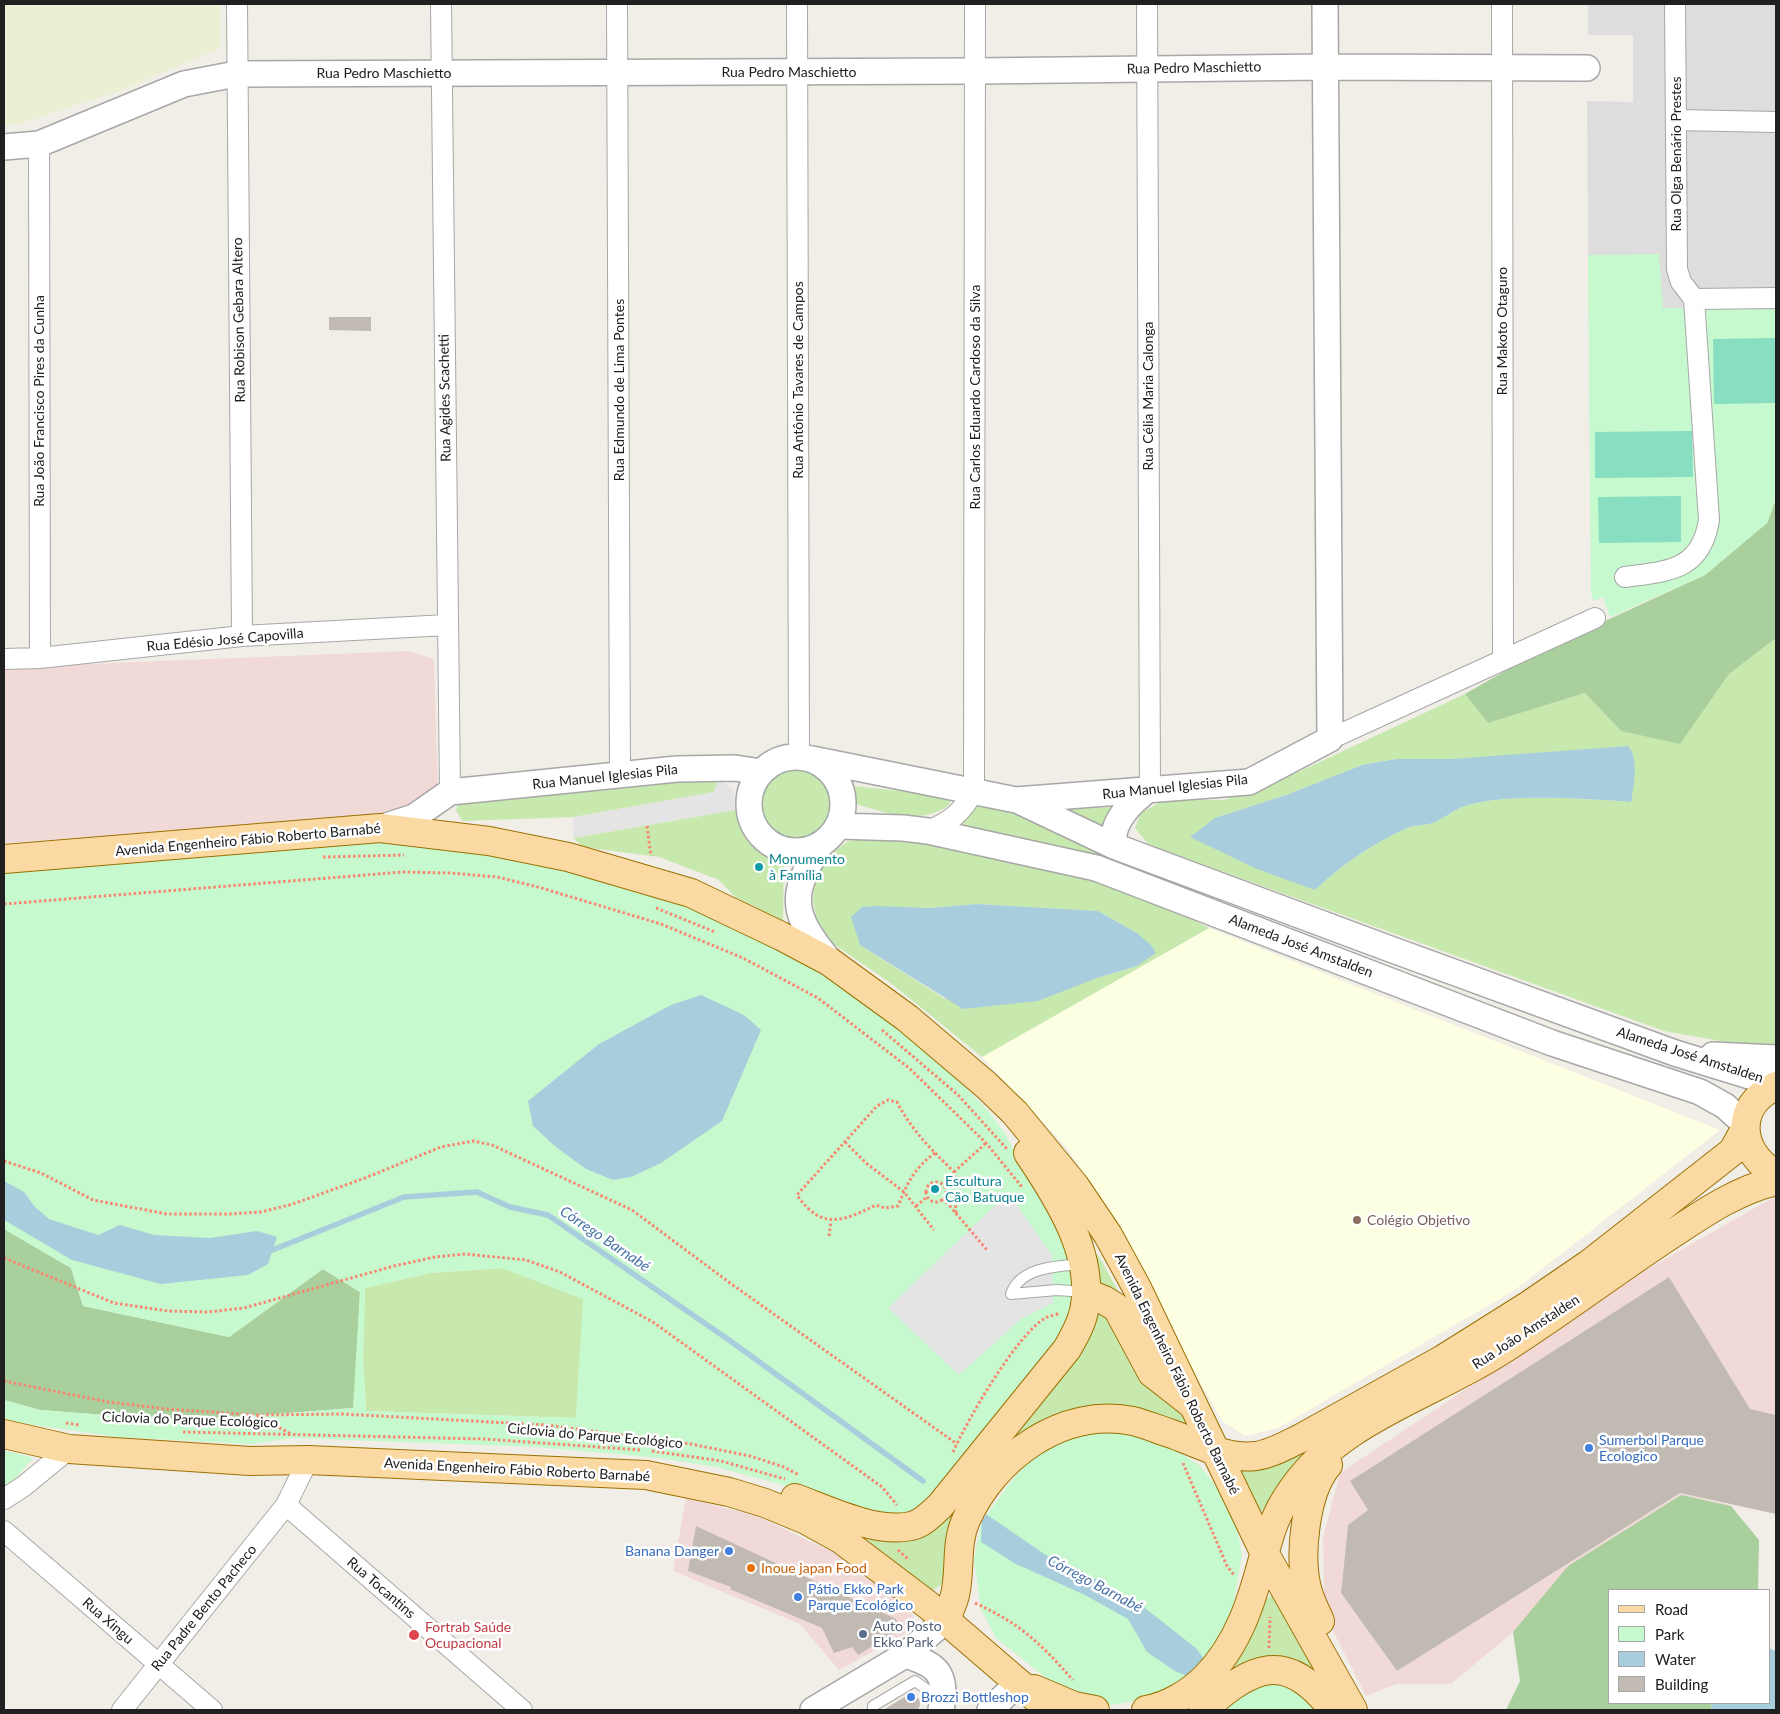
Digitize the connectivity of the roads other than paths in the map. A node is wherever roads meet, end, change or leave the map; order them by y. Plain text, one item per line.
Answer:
1 (237, 4) edge
2 (441, 4) edge
3 (617, 4) edge
4 (797, 4) edge
5 (975, 4) edge
6 (1146, 4) edge
7 (1326, 4) edge
8 (1502, 4) edge
9 (1675, 4) edge
10 (1326, 66) junction
11 (1146, 68) junction
12 (1502, 68) junction
13 (1587, 68) dead end
14 (618, 71) junction
15 (976, 71) junction
16 (441, 72) junction
17 (798, 72) junction
18 (236, 74) junction
19 (1676, 120) junction
20 (1776, 122) edge
21 (39, 144) junction
22 (4, 147) edge
23 (1776, 298) edge
24 (1694, 300) junction
25 (1625, 578) dead end
26 (1595, 618) dead end
27 (447, 625) junction
28 (242, 636) junction
29 (40, 658) junction
30 (1503, 659) junction
31 (4, 660) edge
32 (1330, 739) junction
33 (806, 758) junction
34 (761, 772) junction
35 (620, 776) junction
36 (1150, 788) junction
37 (974, 790) junction
38 (450, 792) junction
39 (1016, 800) junction
40 (838, 826) junction
41 (380, 828) junction
42 (928, 831) junction
43 (820, 846) junction
44 (1114, 846) junction
45 (4, 859) edge
46 (830, 962) junction
47 (1676, 1052) junction
48 (1776, 1058) edge
49 (957, 1061) junction
50 (1776, 1082) edge
51 (1776, 1086) edge
52 (1745, 1127) junction
53 (1776, 1174) edge
54 (1776, 1181) edge
55 (1083, 1264) junction
56 (1076, 1301) junction
57 (1196, 1407) junction
58 (1367, 1422) junction
59 (4, 1434) edge
60 (69, 1449) junction
61 (1215, 1451) junction
62 (308, 1460) junction
63 (632, 1474) junction
64 (4, 1498) edge
65 (286, 1505) junction
66 (1307, 1518) junction
67 (4, 1531) edge
68 (1265, 1554) junction
69 (946, 1620) junction
70 (905, 1655) junction
71 (158, 1664) junction
72 (1337, 1680) junction
73 (1019, 1682) junction
74 (122, 1710) edge
75 (212, 1710) edge
76 (522, 1710) edge
77 (813, 1710) edge
78 (873, 1710) edge
79 (940, 1710) edge
80 (990, 1710) edge
81 (1050, 1710) edge
82 (1095, 1710) edge
83 (1146, 1710) edge
84 (1203, 1710) edge
85 (1333, 1710) edge
86 (1353, 1710) edge

1 - 18 street, Rua Robison Gebara Altero
2 - 16 street, Rua Agides Scachetti
3 - 14 street, Rua Edmundo de Lima Pontes
4 - 17 street, Rua Antônio Tavares de Campos
5 - 15 street, Rua Carlos Eduardo Cardoso da Silva
6 - 11 street, Rua Célia Maria Calonga
7 - 10 street
8 - 12 street, Rua Makoto Otaguro
9 - 19 street, Rua Olga Benário Prestes
10 - 11 street, Rua Pedro Maschietto
10 - 12 street, Rua Pedro Maschietto
10 - 32 street
11 - 15 street, Rua Pedro Maschietto
11 - 36 street, Rua Célia Maria Calonga
12 - 13 street, Rua Pedro Maschietto
12 - 30 street, Rua Makoto Otaguro
14 - 16 street, Rua Pedro Maschietto
14 - 17 street, Rua Pedro Maschietto
14 - 35 street, Rua Edmundo de Lima Pontes
15 - 17 street, Rua Pedro Maschietto
15 - 37 street, Rua Carlos Eduardo Cardoso da Silva
16 - 18 street, Rua Pedro Maschietto
16 - 27 street, Rua Agides Scachetti
17 - 33 street, Rua Antônio Tavares de Campos
18 - 21 street, Rua Pedro Maschietto
18 - 28 street, Rua Robison Gebara Altero
19 - 20 street
19 - 24 street, Rua Olga Benário Prestes
21 - 22 street, Rua Pedro Maschietto
21 - 29 street, Rua João Francisco Pires da Cunha
23 - 24 street
24 - 25 street
26 - 30 street, Rua Manuel Iglesias Pila
27 - 28 street, Rua Edésio José Capovilla
27 - 38 street, Rua Agides Scachetti
28 - 29 street, Rua Edésio José Capovilla
29 - 31 street, Rua Edésio José Capovilla
30 - 32 street, Rua Manuel Iglesias Pila
32 - 36 street, Rua Manuel Iglesias Pila
33 - 34 street
33 - 37 street, Rua Manuel Iglesias Pila
33 - 40 street
34 - 35 street, Rua Manuel Iglesias Pila
34 - 43 street
35 - 38 street, Rua Manuel Iglesias Pila
36 - 39 street, Rua Manuel Iglesias Pila
36 - 44 street
37 - 39 street, Rua Manuel Iglesias Pila
37 - 42 street
38 - 41 street
39 - 44 street, Alameda José Amstalden
40 - 42 street, Alameda José Amstalden
40 - 43 street
41 - 45 main road, Avenida Engenheiro Fábio Roberto Barnabé
41 - 46 main road, Avenida Engenheiro Fábio Roberto Barnabé
42 - 52 street, Alameda José Amstalden
43 - 46 street
44 - 47 street, Alameda José Amstalden
46 - 49 main road, Avenida Engenheiro Fábio Roberto Barnabé
47 - 48 street
47 - 50 street, Alameda José Amstalden
49 - 55 main road
49 - 57 main road, Avenida Engenheiro Fábio Roberto Barnabé
51 - 52 main road, Rua João Amstalden
52 - 53 main road
52 - 61 main road, Rua João Amstalden
54 - 58 main road, Rua João Amstalden
55 - 56 main road
55 - 56 lane
56 - 57 main road
56 - 63 main road
57 - 61 main road, Avenida Engenheiro Fábio Roberto Barnabé
58 - 66 main road
58 - 68 main road, Rua João Amstalden
59 - 60 main road, Avenida Engenheiro Fábio Roberto Barnabé
60 - 62 main road, Avenida Engenheiro Fábio Roberto Barnabé
60 - 64 street
61 - 68 main road, Avenida Engenheiro Fábio Roberto Barnabé
61 - 69 main road, Rua João Amstalden
62 - 63 main road, Avenida Engenheiro Fábio Roberto Barnabé
62 - 65 street, Rua Padre Bento Pacheco
63 - 69 main road, Avenida Engenheiro Fábio Roberto Barnabé
65 - 71 street, Rua Padre Bento Pacheco
65 - 76 street, Rua Tocantins
66 - 68 main road
66 - 72 main road
67 - 71 street, Rua Xingu
68 - 72 main road, Avenida Engenheiro Fábio Roberto Barnabé
68 - 83 main road, Rua João Amstalden
69 - 70 street
69 - 73 main road, Avenida Engenheiro Fábio Roberto Barnabé
70 - 77 street
70 - 79 street
71 - 74 street, Rua Padre Bento Pacheco
71 - 75 street, Rua Xingu
72 - 86 main road, Avenida Engenheiro Fábio Roberto Barnabé
73 - 80 street
73 - 81 main road, Avenida Engenheiro Fábio Roberto Barnabé
73 - 82 main road
78 - 79 lane
84 - 85 main road

